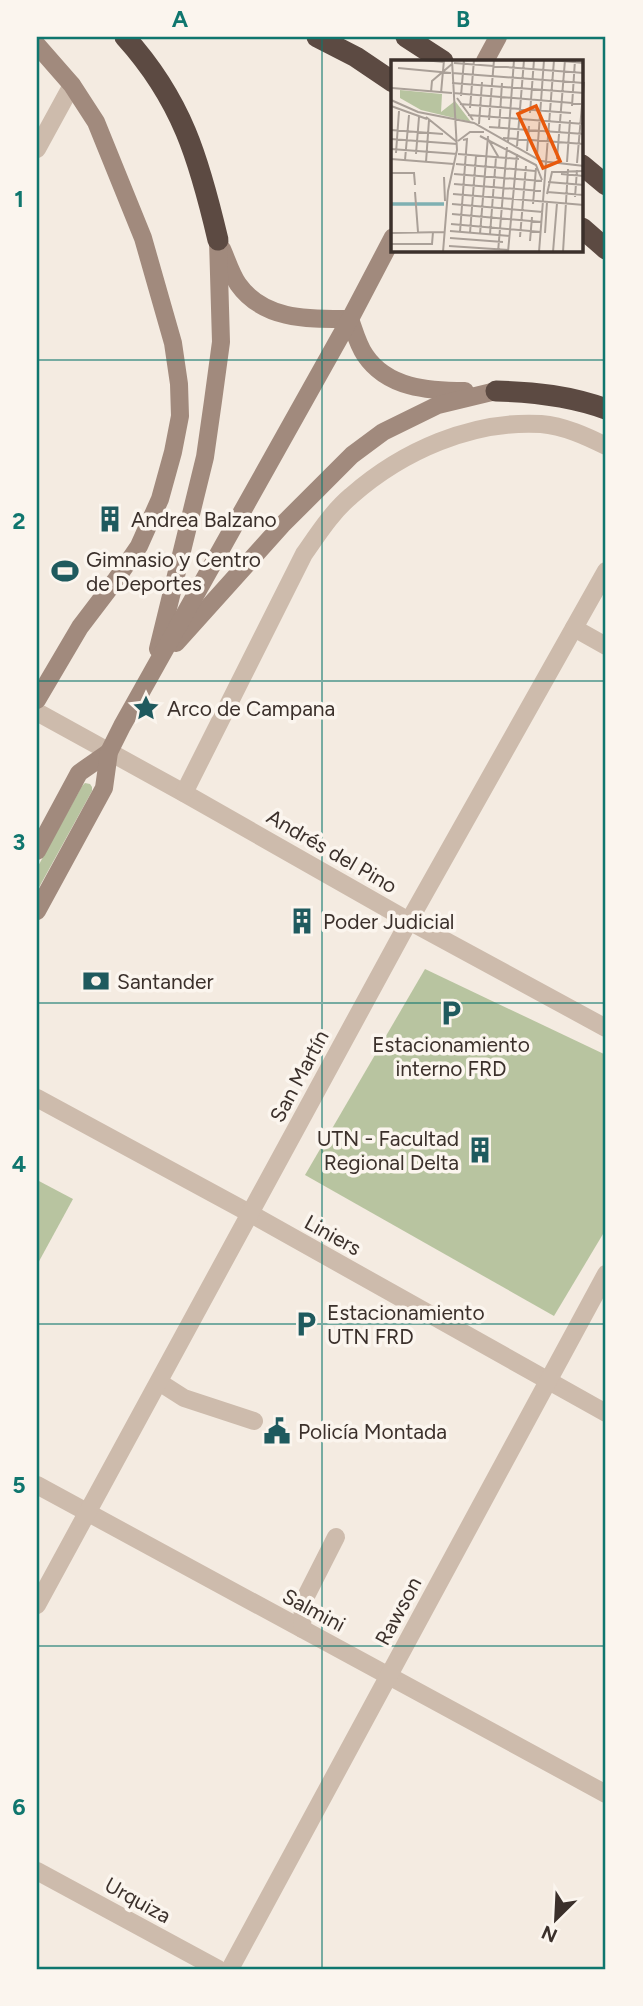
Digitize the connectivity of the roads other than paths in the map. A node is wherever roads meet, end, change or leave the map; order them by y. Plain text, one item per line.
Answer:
1 (125, 37) edge
2 (317, 37) edge
3 (407, 37) edge
4 (498, 37) edge
5 (37, 45) edge
6 (442, 60) edge
7 (486, 60) edge
8 (391, 81) edge
9 (72, 85) junction
10 (37, 149) edge
11 (584, 167) edge
12 (606, 185) edge
13 (584, 230) edge
14 (218, 240) junction
15 (391, 241) edge
16 (606, 249) edge
17 (350, 319) junction
18 (496, 391) junction
19 (606, 409) edge
20 (606, 446) edge
21 (606, 571) edge
22 (574, 628) junction
23 (606, 646) edge
24 (153, 669) junction
25 (37, 700) edge
26 (37, 712) edge
27 (108, 752) junction
28 (184, 793) junction
29 (37, 851) edge
30 (37, 911) edge
31 (409, 921) junction
32 (606, 1028) edge
33 (37, 1098) edge
34 (251, 1214) junction
35 (606, 1274) edge
36 (159, 1382) junction
37 (548, 1382) junction
38 (606, 1413) edge
39 (254, 1421) dead end
40 (37, 1485) edge
41 (87, 1513) junction
42 (336, 1537) dead end
43 (37, 1605) edge
44 (302, 1629) junction
45 (388, 1676) junction
46 (606, 1794) edge
47 (37, 1871) edge
48 (218, 1969) edge
49 (230, 1969) edge

1 - 14 highway
2 - 8 highway
3 - 6 highway
4 - 7 main road
5 - 9 main road
9 - 10 street
9 - 25 main road
11 - 12 highway
13 - 16 highway
14 - 17 main road
14 - 24 main road
15 - 17 main road
17 - 18 main road
17 - 24 main road
18 - 19 highway
18 - 24 main road
20 - 28 street
21 - 22 street, San Martín
22 - 23 street
22 - 31 street, San Martín
24 - 27 main road
26 - 27 street, Andrés del Pino
27 - 28 street, Andrés del Pino
27 - 29 main road
27 - 30 main road
28 - 31 street, Andrés del Pino
31 - 32 street, Andrés del Pino
31 - 34 street, San Martín
33 - 34 street, Liniers
34 - 36 street, San Martín
34 - 37 street, Liniers
35 - 37 street, Rawson
36 - 39 street
36 - 41 street, San Martín
37 - 38 street, Liniers
37 - 45 street, Rawson
40 - 41 street, Salmini
41 - 43 street, San Martín
41 - 44 street, Salmini
42 - 44 street
44 - 45 street, Salmini
45 - 46 street, Salmini
45 - 49 street, Rawson
47 - 48 street, Urquiza

